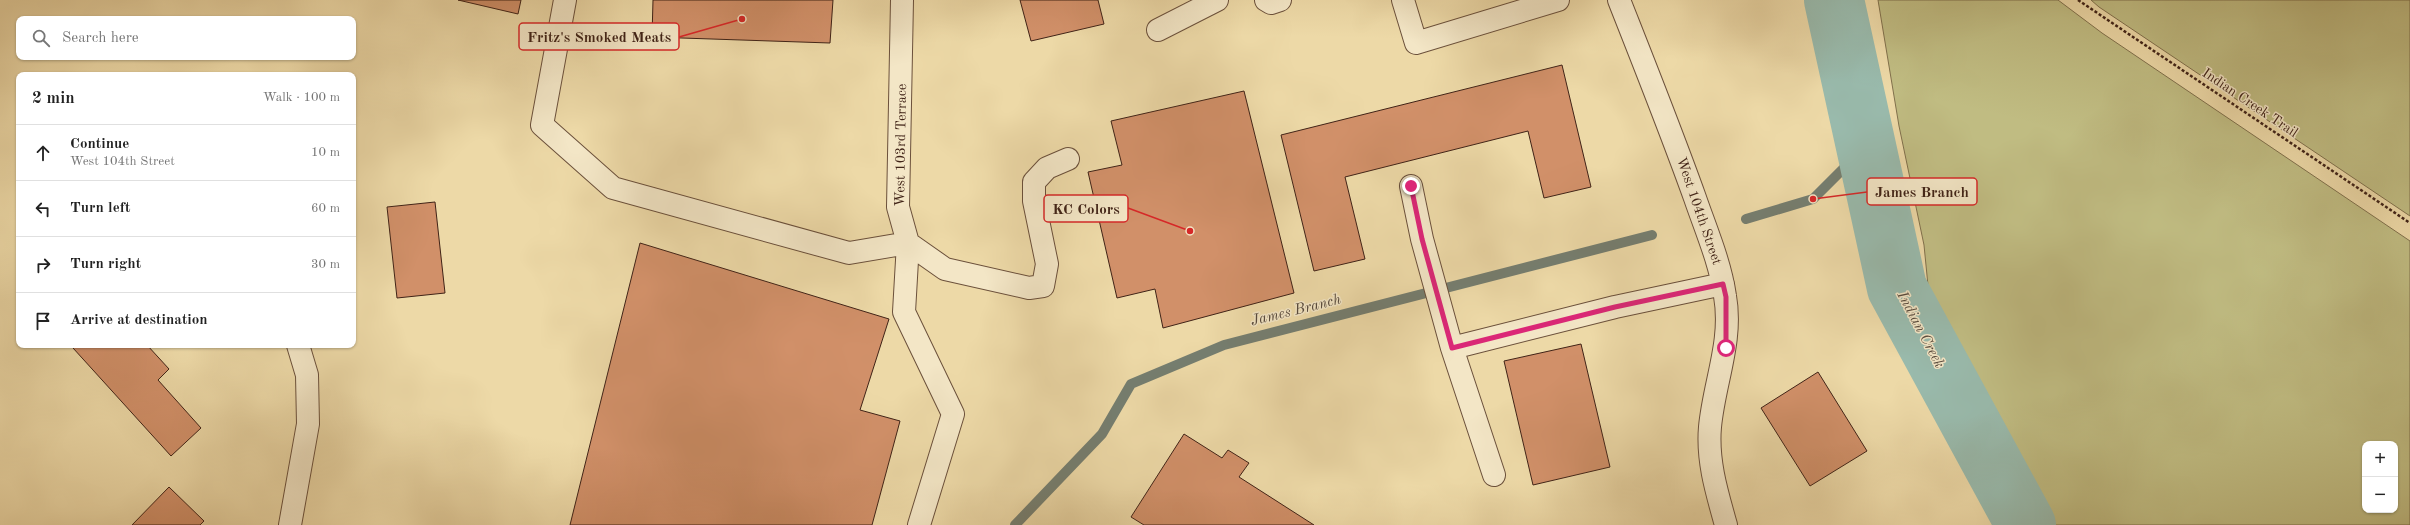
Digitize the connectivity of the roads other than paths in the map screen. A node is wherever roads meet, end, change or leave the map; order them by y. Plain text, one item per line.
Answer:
1 (565, 0) edge
2 (902, 0) edge
3 (1217, 0) edge
4 (1266, 0) edge
5 (1280, 0) edge
6 (1403, 0) edge
7 (1558, 0) edge
8 (1619, 0) edge
9 (1158, 30) dead end
10 (1068, 159) dead end
11 (1411, 186) dead end
12 (908, 243) junction
13 (1723, 284) junction
14 (1450, 341) junction
15 (299, 348) edge
16 (1494, 475) dead end
17 (290, 525) edge
18 (919, 525) edge
19 (1726, 525) edge

1 - 12 street
2 - 12 street, West 103rd Terrace
3 - 9 street
4 - 5 street
6 - 7 street
8 - 13 street, West 104th Street
10 - 12 street
11 - 14 street
12 - 18 street, West 103rd Terrace
13 - 14 street
13 - 19 street, West 104th Street
14 - 16 street
15 - 17 street

